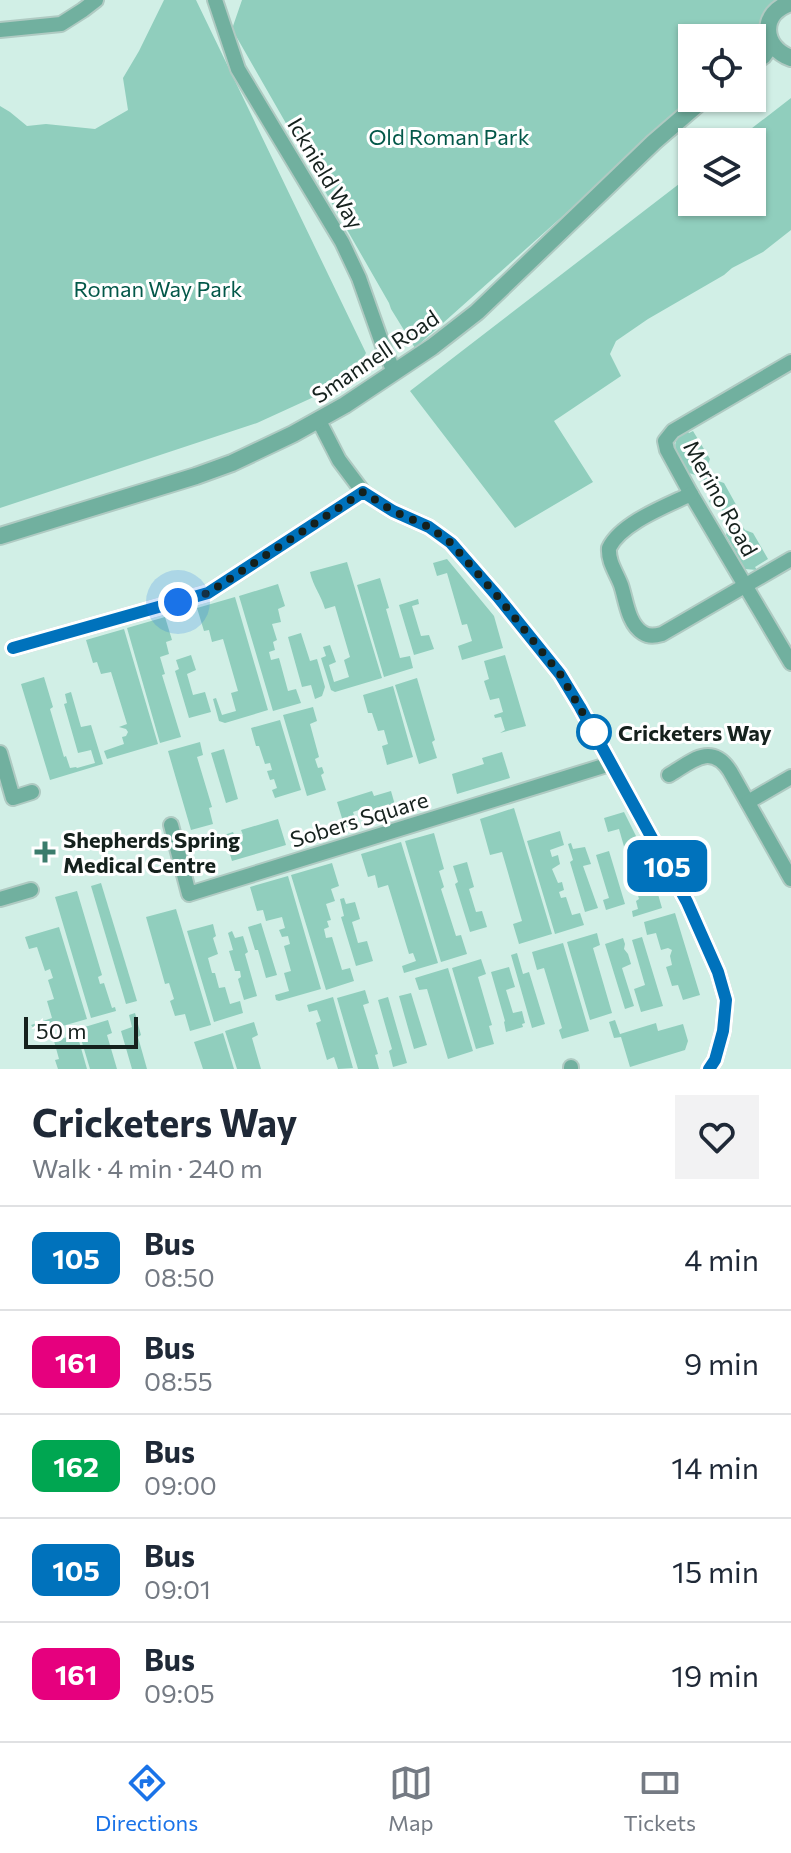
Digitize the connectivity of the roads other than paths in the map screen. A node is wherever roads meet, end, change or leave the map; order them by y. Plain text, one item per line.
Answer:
1 (96, 0) edge
2 (215, 0) edge
3 (791, 3) edge
4 (0, 30) edge
5 (771, 45) junction
6 (766, 52) edge
7 (791, 58) edge
8 (689, 112) edge
9 (791, 362) edge
10 (394, 372) junction
11 (319, 421) junction
12 (363, 492) junction
13 (691, 494) junction
14 (0, 536) edge
15 (791, 559) edge
16 (745, 586) junction
17 (13, 648) dead end
18 (791, 663) edge
19 (0, 753) edge
20 (610, 764) junction
21 (669, 775) dead end
22 (791, 777) edge
23 (32, 792) dead end
24 (748, 802) junction
25 (171, 825) dead end
26 (791, 879) edge
27 (31, 890) dead end
28 (0, 899) edge
29 (709, 1069) edge

1 - 4 street
2 - 10 street, Icknield Way
3 - 5 street
5 - 6 street
5 - 7 street
8 - 10 street, Smannell Road
9 - 13 street, Merino Road
10 - 11 street, Smannell Road
11 - 12 street
11 - 14 street, Smannell Road
12 - 17 street
12 - 20 street
13 - 16 street, Merino Road
13 - 16 street
15 - 16 street
16 - 18 street, Merino Road
19 - 23 street
20 - 25 street, Sobers Square
20 - 29 street
21 - 24 street
22 - 24 street
24 - 26 street
27 - 28 street

